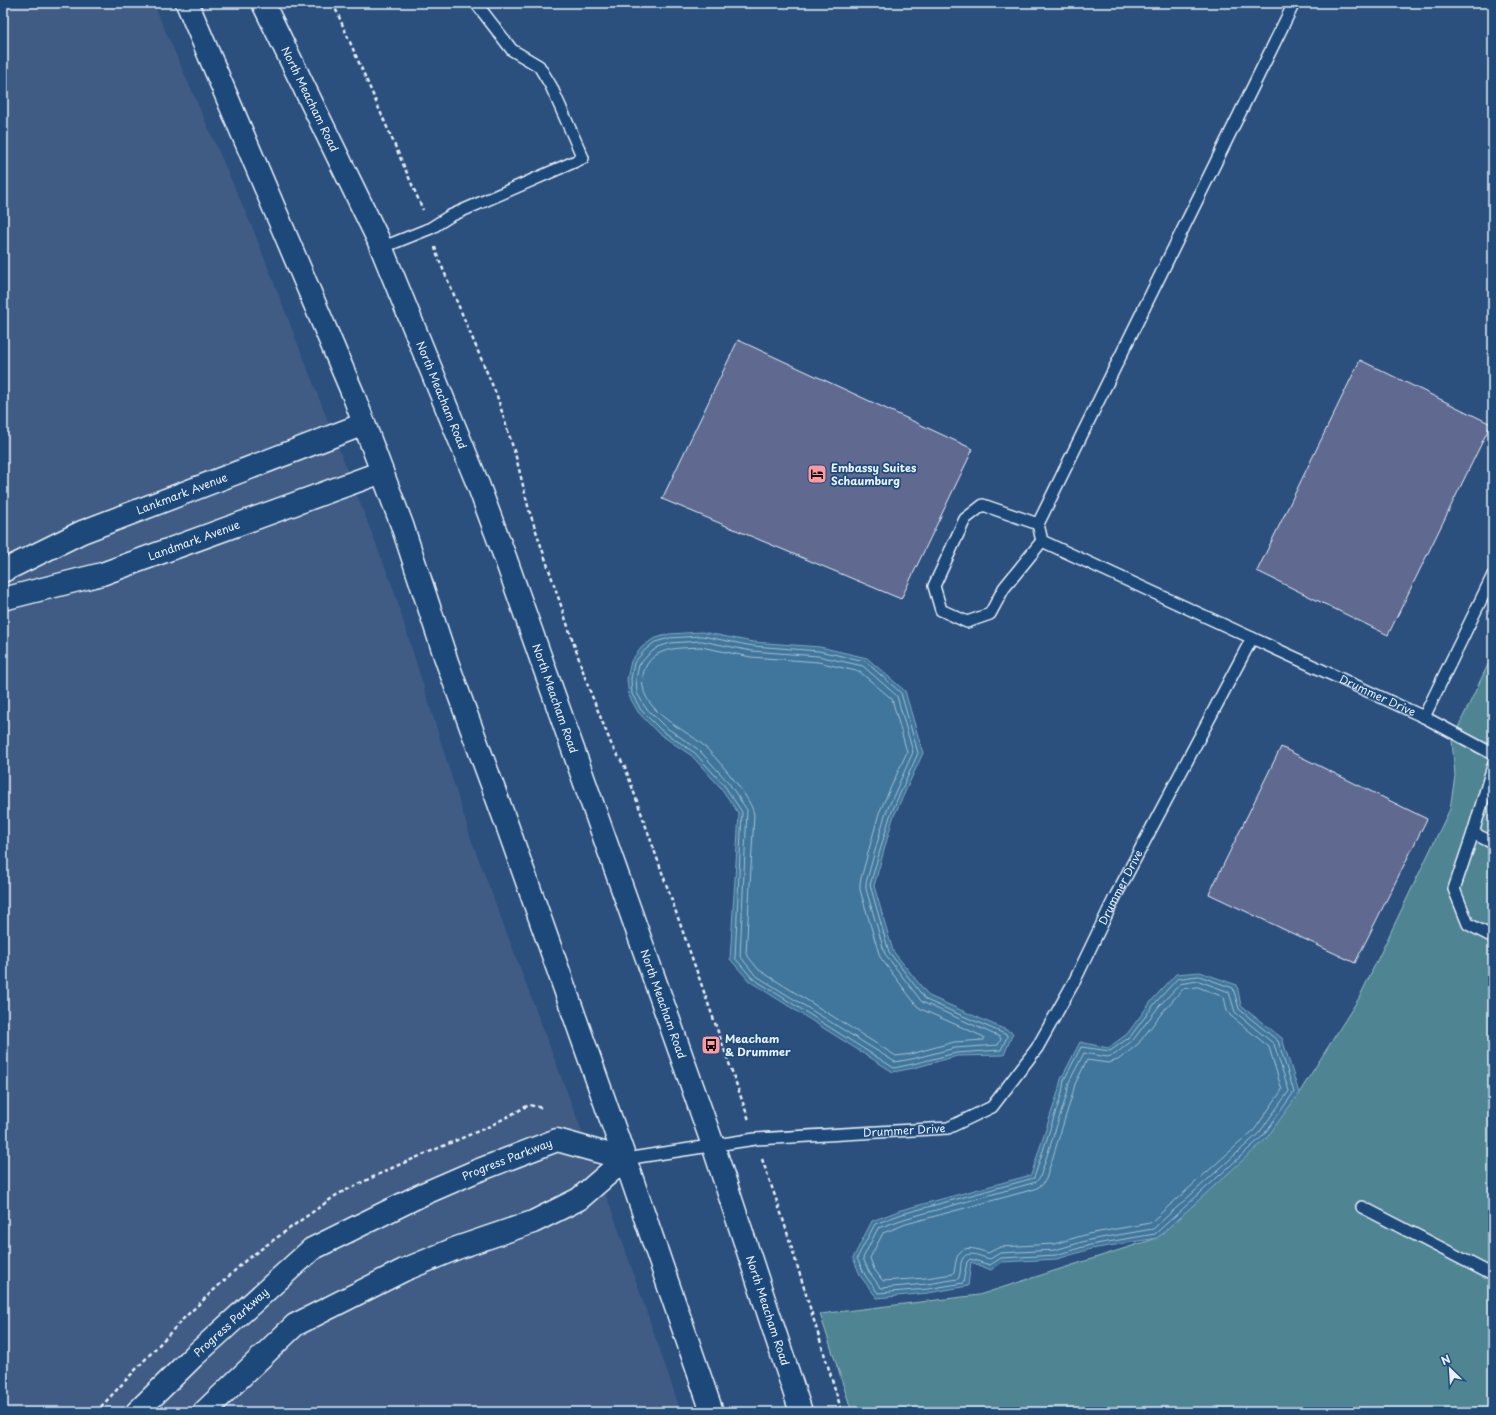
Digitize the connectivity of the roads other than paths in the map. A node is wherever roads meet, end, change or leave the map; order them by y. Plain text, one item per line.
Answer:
1 (187, 3) edge
2 (263, 3) edge
3 (476, 3) edge
4 (1294, 3) edge
5 (381, 248) junction
6 (364, 424) junction
7 (382, 472) junction
8 (1038, 524) junction
9 (1042, 541) junction
10 (3, 571) edge
11 (1493, 575) edge
12 (3, 599) edge
13 (1252, 638) junction
14 (1424, 717) junction
15 (1493, 754) edge
16 (1493, 766) edge
17 (1474, 833) junction
18 (1493, 843) edge
19 (1493, 937) edge
20 (713, 1145) junction
21 (625, 1159) junction
22 (1362, 1207) dead end
23 (1493, 1275) edge
24 (137, 1412) edge
25 (204, 1412) edge
26 (712, 1412) edge
27 (801, 1412) edge

1 - 6 main road
2 - 5 main road, North Meacham Road
3 - 5 lane
4 - 8 lane
5 - 20 main road, North Meacham Road
6 - 7 main road
6 - 10 main road, Lankmark Avenue
7 - 12 main road, Landmark Avenue
7 - 21 main road
8 - 9 lane
8 - 9 lane
9 - 13 lane
11 - 14 lane, Drummer Drive
13 - 14 lane, Drummer Drive
13 - 20 lane, Drummer Drive
14 - 15 lane
16 - 17 lane
17 - 18 lane
17 - 19 lane
20 - 21 lane, Drummer Drive
20 - 27 main road, North Meacham Road
21 - 24 main road, Progress Parkway
21 - 25 main road
21 - 26 main road
22 - 23 lane

